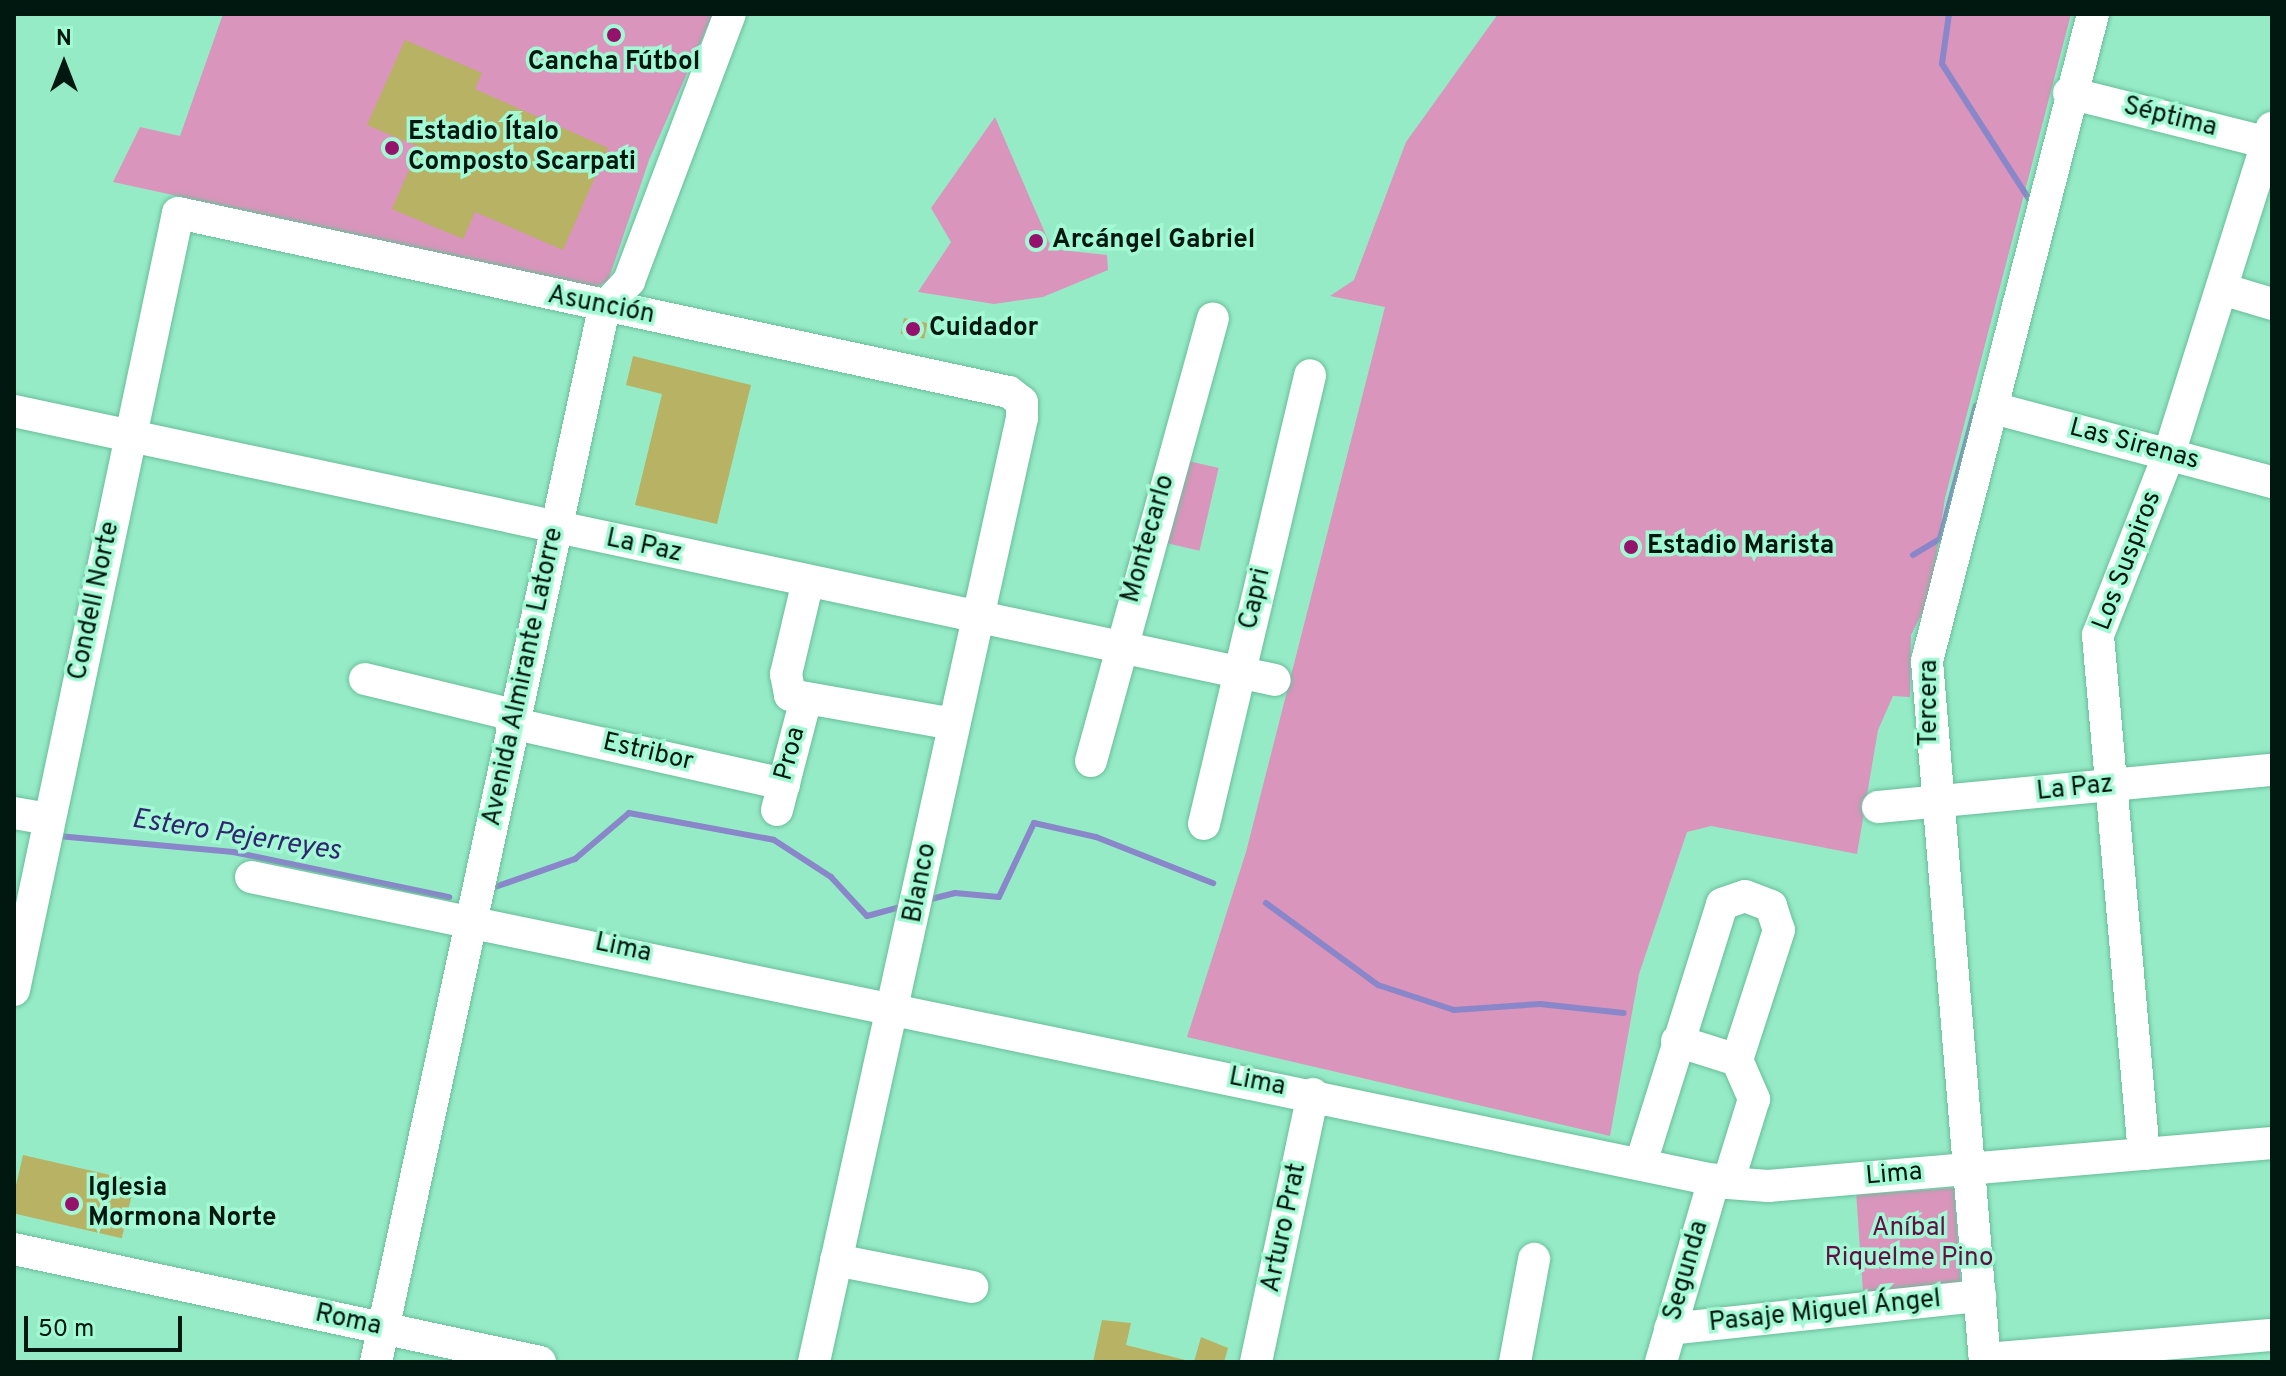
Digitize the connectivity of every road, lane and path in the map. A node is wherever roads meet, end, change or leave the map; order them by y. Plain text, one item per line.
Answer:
1 (730, 14) edge
2 (2093, 14) edge
3 (2069, 93) junction
4 (2270, 138) edge
5 (178, 213) joint
6 (2222, 289) junction
7 (2272, 304) edge
8 (604, 308) junction
9 (1213, 318) dead end
10 (1310, 375) dead end
11 (1022, 402) joint
12 (1997, 409) junction
13 (14, 411) edge
14 (130, 435) junction
15 (2169, 454) junction
16 (2272, 482) edge
17 (556, 529) junction
18 (808, 581) junction
19 (978, 619) junction
20 (1119, 646) junction
21 (1238, 673) junction
22 (365, 679) dead end
23 (1275, 680) dead end
24 (795, 694) junction
25 (513, 719) junction
26 (953, 724) junction
27 (1091, 761) dead end
28 (2272, 770) edge
29 (2111, 786) junction
30 (780, 797) joint
31 (1934, 803) junction
32 (1878, 807) dead end
33 (14, 813) edge
34 (1204, 824) dead end
35 (47, 831) junction
36 (251, 877) dead end
37 (472, 918) junction
38 (14, 990) edge
39 (896, 1006) junction
40 (1677, 1041) junction
41 (1737, 1060) junction
42 (1313, 1094) junction
43 (2272, 1143) edge
44 (2144, 1154) junction
45 (1641, 1163) junction
46 (1967, 1168) junction
47 (1721, 1181) junction
48 (14, 1249) edge
49 (1534, 1259) dead end
50 (836, 1260) junction
51 (972, 1287) dead end
52 (1980, 1296) junction
53 (383, 1328) junction
54 (1670, 1329) junction
55 (2272, 1335) edge
56 (1985, 1361) edge
57 (376, 1362) edge
58 (540, 1362) edge
59 (814, 1362) edge
60 (1256, 1362) edge
61 (1515, 1362) edge
62 (1661, 1362) edge

1 - 8 street, Avenida Almirante Latorre
2 - 3 street, Tercera
3 - 4 street, Séptima
3 - 12 street, Tercera
4 - 6 street, Los Suspiros
5 - 8 street, Asunción
5 - 14 street, Condell Norte
6 - 7 street
6 - 15 street, Los Suspiros
8 - 11 street, Asunción
8 - 17 street, Avenida Almirante Latorre
9 - 20 street, Montecarlo
10 - 21 street, Capri
11 - 19 street, Blanco
12 - 15 street, Las Sirenas
12 - 31 street, Tercera
13 - 14 street, La Paz
14 - 17 street, La Paz
14 - 35 street, Condell Norte
15 - 16 street, Las Sirenas
15 - 29 street, Los Suspiros
17 - 18 street, La Paz
17 - 25 street, Avenida Almirante Latorre
18 - 19 street, La Paz
18 - 24 street, Proa
19 - 20 street, La Paz
19 - 26 street, Blanco
20 - 21 street, La Paz
20 - 27 street, Montecarlo
21 - 23 street, La Paz
21 - 34 street, Capri
22 - 25 street, Estribor
24 - 26 street
24 - 30 street, Proa
25 - 30 street, Estribor
25 - 37 street, Avenida Almirante Latorre
26 - 39 street, Blanco
28 - 29 street, La Paz
29 - 31 street, La Paz
29 - 44 street, Los Suspiros
31 - 32 street, La Paz
31 - 46 street, Tercera
33 - 35 street
35 - 38 street, Condell Norte
36 - 37 street, Lima
37 - 39 street, Lima
37 - 53 street, Avenida Almirante Latorre
39 - 42 street, Lima
39 - 50 street, Blanco
40 - 41 street
40 - 41 street
40 - 45 street
41 - 47 street, Segunda
42 - 45 street, Lima
42 - 60 street, Arturo Prat
43 - 44 street, Lima
44 - 46 street, Lima
45 - 47 street, Lima
46 - 47 street, Lima
46 - 52 street, Tercera
47 - 54 street, Segunda
48 - 53 street, Roma
49 - 61 street
50 - 51 street
50 - 59 street, Blanco
52 - 54 street, Pasaje Miguel Ángel
52 - 56 street, Tercera
53 - 57 street, Avenida Almirante Latorre
53 - 58 street, Roma
54 - 62 street, Segunda
55 - 56 street

